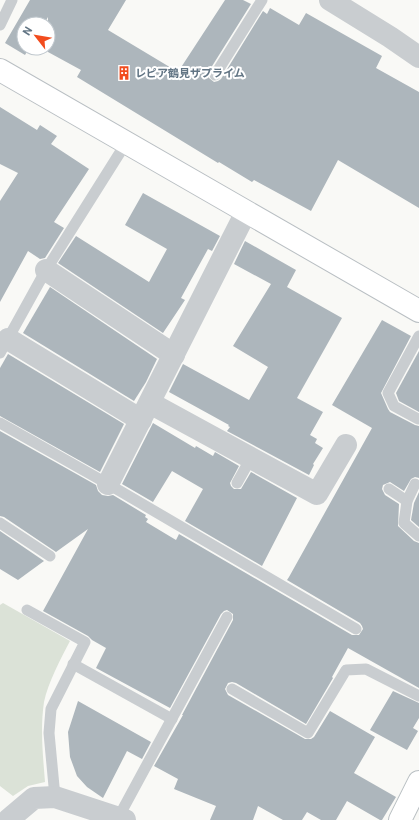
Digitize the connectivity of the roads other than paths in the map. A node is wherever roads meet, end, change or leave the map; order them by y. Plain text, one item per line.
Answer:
1 (12, 0) edge
2 (262, 0) edge
3 (330, 0) edge
4 (0, 25) edge
5 (419, 57) edge
6 (0, 70) edge
7 (216, 75) dead end
8 (126, 143) junction
9 (246, 212) junction
10 (46, 270) junction
11 (419, 311) edge
12 (419, 336) edge
13 (4, 346) edge
14 (174, 355) junction
15 (145, 412) junction
16 (418, 419) edge
17 (0, 423) edge
18 (346, 445) dead end
19 (251, 458) junction
20 (237, 483) dead end
21 (108, 484) junction
22 (415, 484) dead end
23 (389, 489) dead end
24 (406, 501) junction
25 (0, 522) edge
26 (419, 536) edge
27 (50, 556) dead end
28 (27, 610) dead end
29 (227, 617) dead end
30 (356, 629) dead end
31 (73, 664) junction
32 (232, 689) dead end
33 (419, 696) edge
34 (172, 719) junction
35 (419, 782) edge
36 (55, 797) junction
37 (122, 819) edge
38 (8, 820) edge
39 (400, 820) edge

1 - 4 lane
2 - 7 lane
3 - 5 street
6 - 8 street
8 - 9 street
8 - 10 lane
9 - 11 street
9 - 14 street
10 - 13 lane
10 - 14 street
12 - 16 lane
13 - 15 street
14 - 15 street
15 - 19 street
15 - 21 street
17 - 21 lane
18 - 19 street
19 - 20 lane
21 - 30 lane
22 - 24 lane
23 - 24 lane
24 - 26 lane
25 - 27 lane
28 - 31 lane
29 - 34 lane
31 - 34 lane
31 - 36 lane
32 - 33 lane
34 - 37 lane
35 - 39 street
36 - 37 street
36 - 38 street

